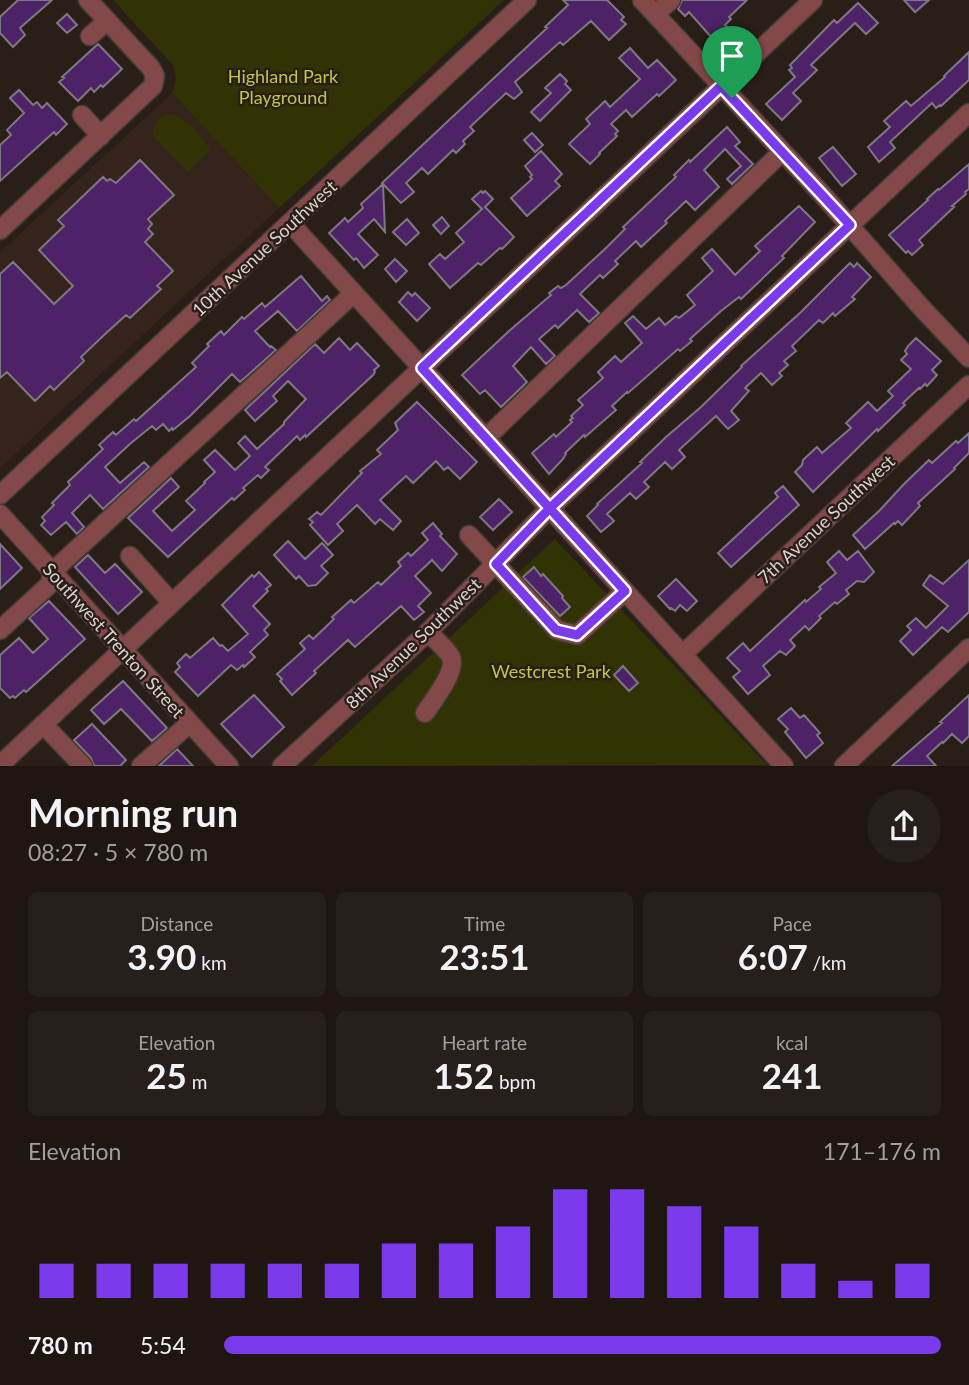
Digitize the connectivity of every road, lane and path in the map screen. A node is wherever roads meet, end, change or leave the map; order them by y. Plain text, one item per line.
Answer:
1 (88, 0) edge
2 (527, 0) edge
3 (642, 0) edge
4 (671, 0) edge
5 (813, 0) edge
6 (655, 14) junction
7 (107, 20) junction
8 (90, 36) dead end
9 (721, 86) junction
10 (969, 113) edge
11 (82, 116) dead end
12 (101, 136) junction
13 (782, 152) junction
14 (290, 223) junction
15 (850, 225) junction
16 (0, 230) edge
17 (354, 293) junction
18 (969, 358) edge
19 (422, 368) junction
20 (969, 385) edge
21 (486, 438) junction
22 (0, 495) edge
23 (550, 508) junction
24 (0, 514) edge
25 (469, 536) dead end
26 (130, 556) dead end
27 (496, 564) junction
28 (52, 572) junction
29 (625, 591) junction
30 (173, 603) junction
31 (0, 630) edge
32 (428, 632) junction
33 (969, 648) edge
34 (122, 650) junction
35 (683, 654) junction
36 (425, 713) dead end
37 (190, 723) junction
38 (43, 724) junction
39 (0, 765) edge
40 (83, 765) edge
41 (141, 765) edge
42 (229, 765) edge
43 (282, 765) edge
44 (784, 765) edge
45 (844, 765) edge

1 - 7 street
2 - 14 street, 10th Avenue Southwest
3 - 6 street
4 - 6 street
5 - 9 street
6 - 9 street
7 - 8 street
7 - 12 street
9 - 13 street
9 - 19 street
10 - 15 street, 8th Avenue Southwest
11 - 12 street
12 - 16 street
13 - 15 street
13 - 21 street
14 - 17 street
14 - 22 street, 10th Avenue Southwest
15 - 18 street
15 - 23 street, 8th Avenue Southwest
17 - 19 street
17 - 28 street
19 - 21 street
19 - 30 street
20 - 35 street, 7th Avenue Southwest
21 - 23 street
23 - 27 street, 8th Avenue Southwest
23 - 29 street
24 - 28 street, Southwest Trenton Street
25 - 27 street
26 - 30 street
27 - 29 street
27 - 32 street, 8th Avenue Southwest
28 - 31 street
28 - 34 street, Southwest Trenton Street
29 - 35 street
30 - 34 street
32 - 36 street
32 - 43 street, 8th Avenue Southwest
33 - 45 street
34 - 37 street, Southwest Trenton Street
34 - 38 street
35 - 44 street
37 - 41 street
37 - 42 street, Southwest Trenton Street
38 - 39 street
38 - 40 street

